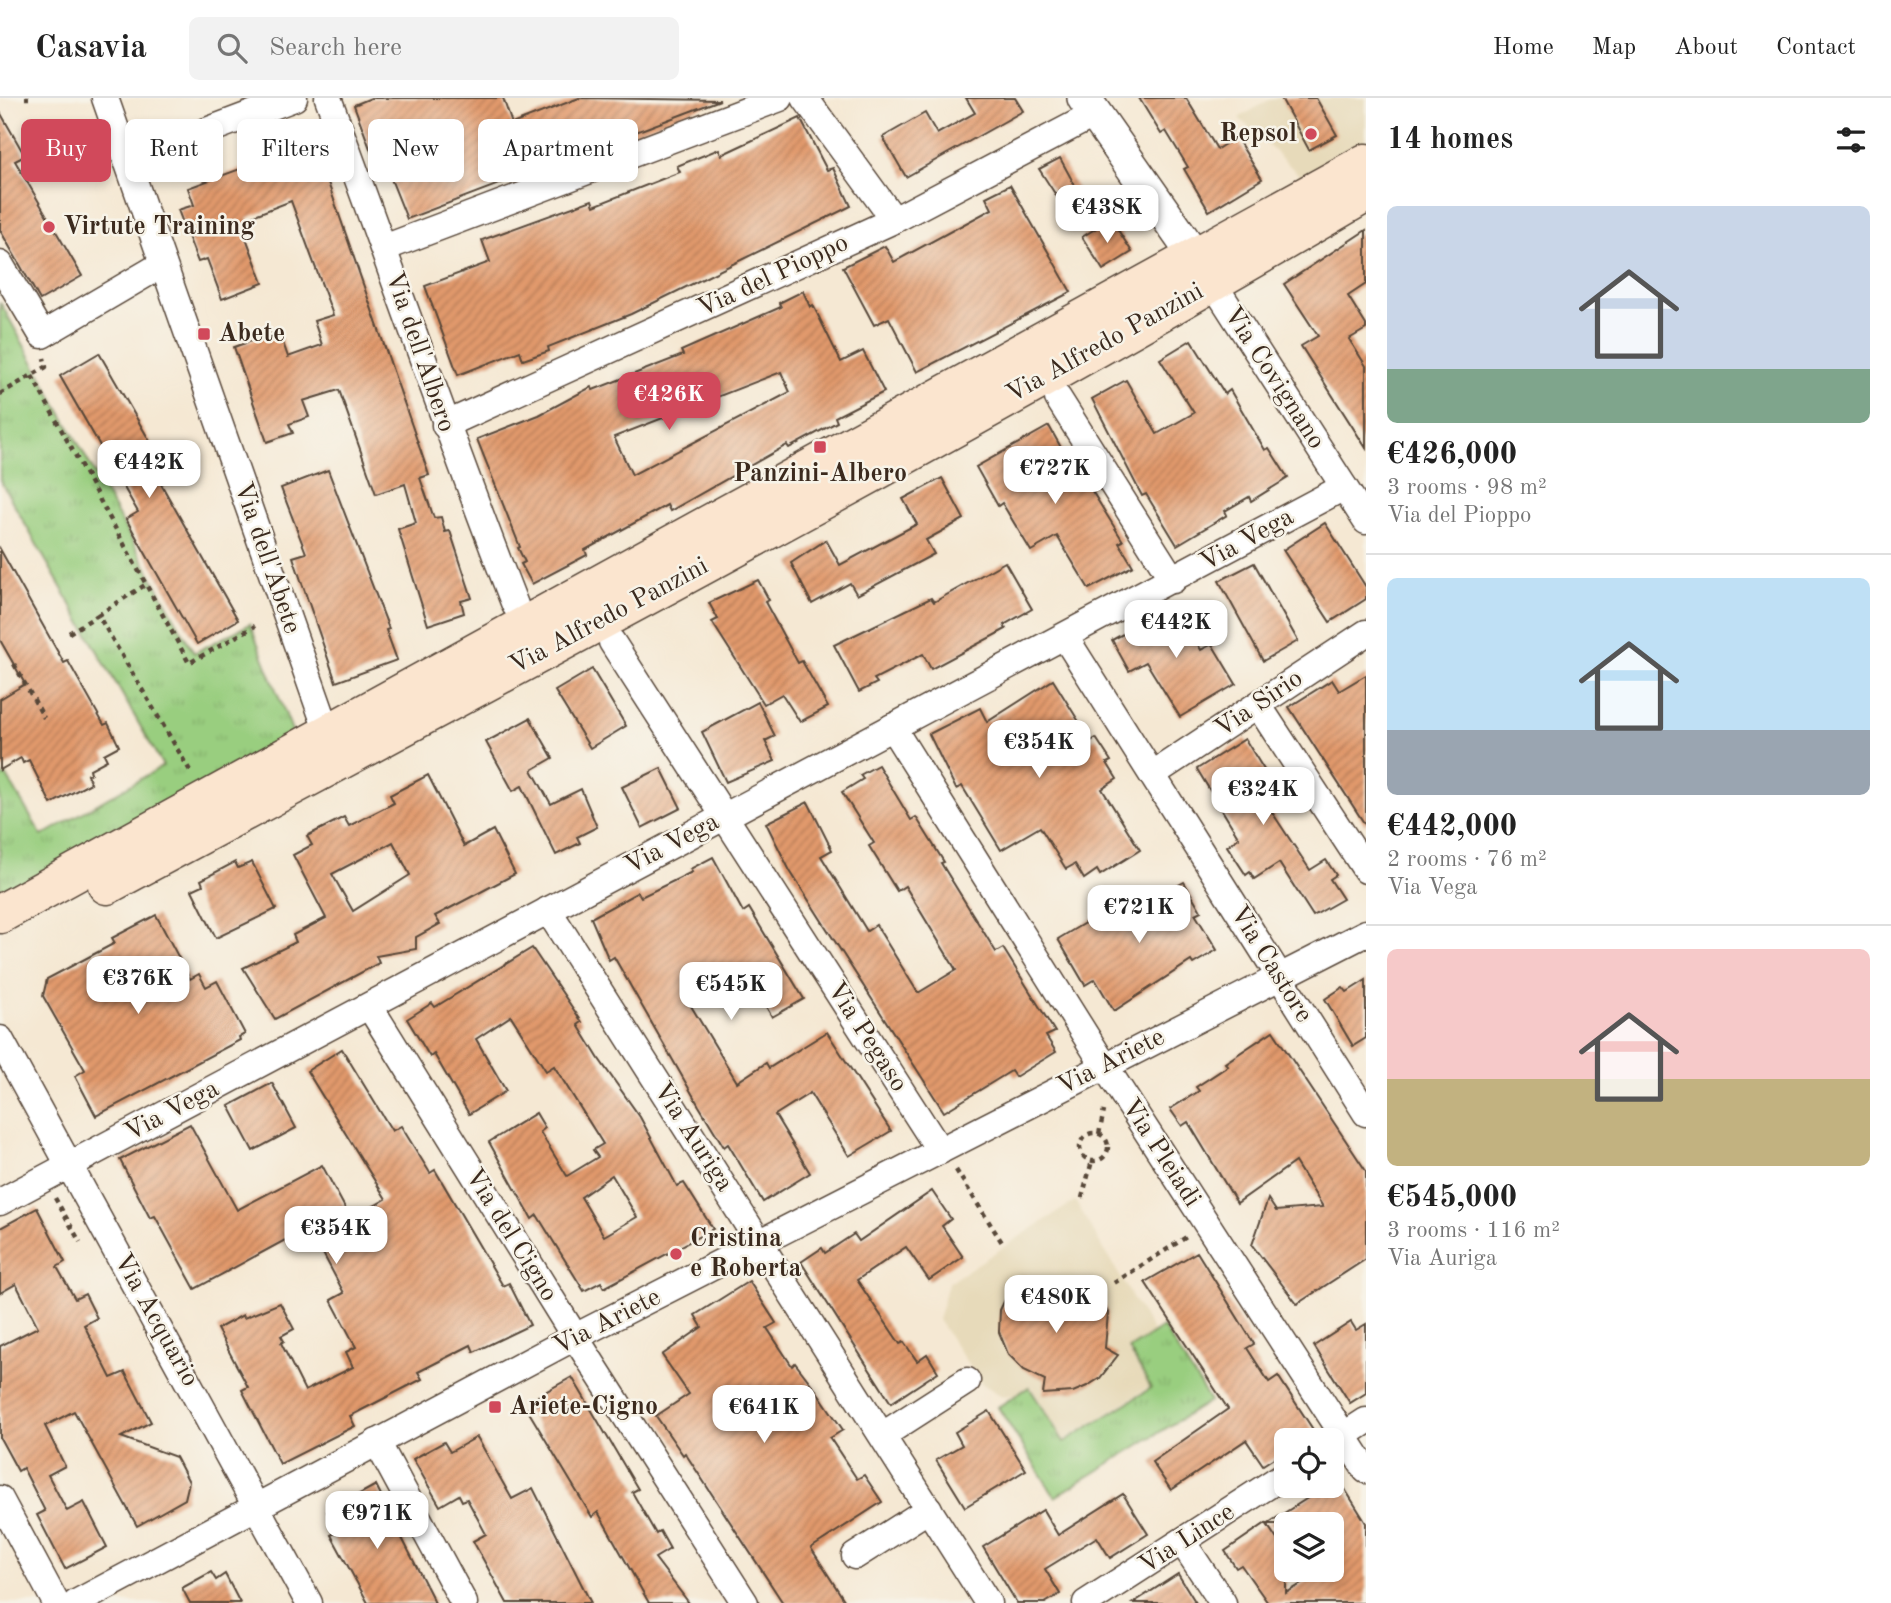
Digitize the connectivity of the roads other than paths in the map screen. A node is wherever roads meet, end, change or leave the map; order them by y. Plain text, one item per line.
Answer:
1 (105, 98) edge
2 (294, 98) edge
3 (328, 98) edge
4 (780, 98) edge
5 (805, 98) edge
6 (1089, 106) edge
7 (223, 125) edge
8 (125, 155) edge
9 (1366, 163) edge
10 (134, 182) edge
11 (1366, 193) edge
12 (894, 220) junction
13 (384, 248) junction
14 (0, 264) edge
15 (163, 264) junction
16 (1205, 271) junction
17 (1058, 398) dead end
18 (445, 425) junction
19 (1344, 487) junction
20 (1366, 521) edge
21 (1173, 580) junction
22 (515, 605) dead end
23 (1366, 633) edge
24 (1065, 637) junction
25 (612, 642) dead end
26 (1258, 705) junction
27 (892, 727) junction
28 (328, 733) junction
29 (1153, 774) junction
30 (724, 817) junction
31 (1366, 870) edge
32 (548, 910) junction
33 (0, 914) edge
34 (1366, 933) edge
35 (0, 943) edge
36 (1280, 977) junction
37 (370, 1007) junction
38 (0, 1039) edge
39 (1104, 1065) junction
40 (1366, 1113) edge
41 (948, 1161) junction
42 (69, 1164) junction
43 (0, 1202) edge
44 (761, 1244) junction
45 (575, 1337) junction
46 (967, 1381) dead end
47 (1366, 1421) edge
48 (1331, 1428) edge
49 (883, 1435) junction
50 (1344, 1435) edge
51 (377, 1442) junction
52 (1344, 1446) edge
53 (1366, 1470) edge
54 (1274, 1482) edge
55 (0, 1499) edge
56 (258, 1506) junction
57 (929, 1508) junction
58 (1183, 1543) junction
59 (855, 1556) dead end
60 (56, 1603) edge
61 (76, 1603) edge
62 (309, 1603) edge
63 (464, 1603) edge
64 (745, 1603) edge
65 (988, 1603) edge
66 (1086, 1603) edge
67 (1223, 1603) edge

1 - 8 street, Via dell'Abete
2 - 7 street
3 - 13 street, Via dell'Albero
4 - 13 street
5 - 12 street
6 - 12 street, Via del Pioppo
6 - 16 street, Via Covignano
9 - 16 main road
10 - 15 street, Via dell'Abete
11 - 16 main road
12 - 18 street, Via del Pioppo
13 - 18 street, Via dell'Albero
14 - 15 street
15 - 28 street, Via dell'Abete
16 - 19 street, Via Covignano
16 - 28 main road, Via Alfredo Panzini
16 - 35 main road, Via Alfredo Panzini
17 - 21 street
18 - 22 street, Via dell'Albero
19 - 20 street, Via Covignano
19 - 21 street, Via Vega
21 - 24 street, Via Vega
23 - 26 street, Via Sirio
24 - 27 street, Via Vega
24 - 29 street, Via Castore
25 - 30 street, Via Pegaso
26 - 29 street, Via Sirio
26 - 31 street
27 - 30 street, Via Vega
27 - 39 street, Via Pleiadi
28 - 33 main road, Via Alfredo Panzini
29 - 36 street, Via Castore
30 - 32 street, Via Vega
30 - 41 street, Via Pegaso
32 - 37 street, Via Vega
32 - 44 street, Via Auriga
34 - 36 street, Via Ariete
36 - 39 street, Via Ariete
36 - 40 street, Via Castore
37 - 42 street, Via Vega
37 - 45 street, Via del Cigno
38 - 42 street, Via Acquario
39 - 41 street, Via Ariete
39 - 48 street, Via Pleiadi
41 - 44 street, Via Ariete
42 - 43 street, Via Vega
42 - 56 street, Via Acquario
44 - 45 street, Via Ariete
44 - 49 street, Via Auriga
45 - 51 street, Via Ariete
45 - 64 street, Via del Cigno
46 - 49 street
47 - 50 street
49 - 57 street, Via Auriga
51 - 56 street, Via Ariete
51 - 63 street
52 - 53 street, Via Pleiadi
54 - 58 street, Via Lince
55 - 60 street
56 - 61 street, Via Ariete
56 - 62 street, Via Acquario
57 - 59 street
57 - 65 street, Via Auriga
58 - 66 street, Via Lince
58 - 67 street

